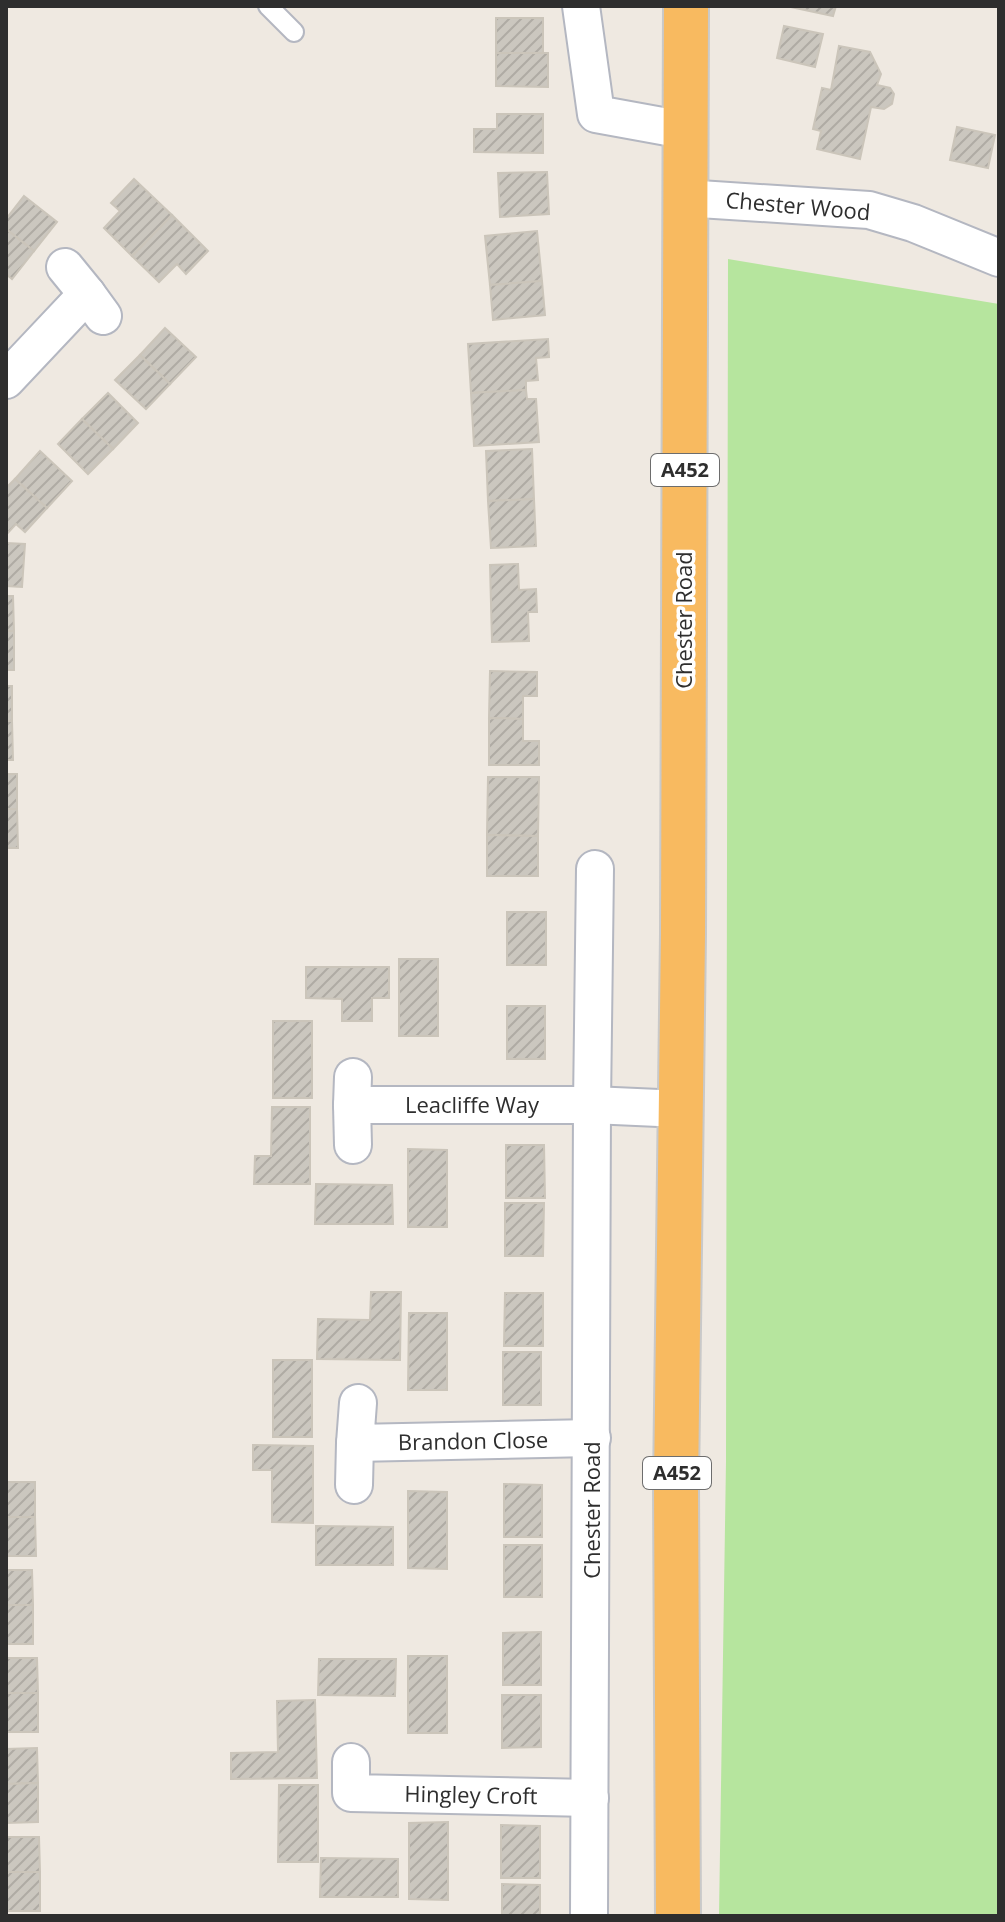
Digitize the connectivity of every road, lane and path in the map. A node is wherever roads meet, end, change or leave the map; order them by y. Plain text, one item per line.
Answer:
1 (268, 6) edge
2 (581, 6) edge
3 (686, 6) edge
4 (294, 32) dead end
5 (684, 130) junction
6 (684, 198) junction
7 (999, 258) edge
8 (85, 292) dead end
9 (6, 380) edge
10 (595, 869) dead end
11 (592, 1105) junction
12 (681, 1109) junction
13 (353, 1145) dead end
14 (358, 1403) dead end
15 (592, 1438) junction
16 (355, 1443) junction
17 (354, 1485) dead end
18 (350, 1794) dead end
19 (590, 1798) junction
20 (589, 1916) edge
21 (678, 1916) edge

1 - 4 lane
2 - 5 street
3 - 5 highway, Chester Road / A452
5 - 6 highway, Chester Road / A452
6 - 7 street, Chester Wood
6 - 12 highway, Chester Road / A452
8 - 9 street
10 - 11 street, Chester Road
11 - 12 street
11 - 13 street, Leacliffe Way
11 - 15 street, Chester Road
12 - 21 highway, Chester Road / A452
14 - 16 street
15 - 16 street, Brandon Close
15 - 19 street, Chester Road
16 - 17 street
18 - 19 street, Hingley Croft
19 - 20 street, Chester Road

